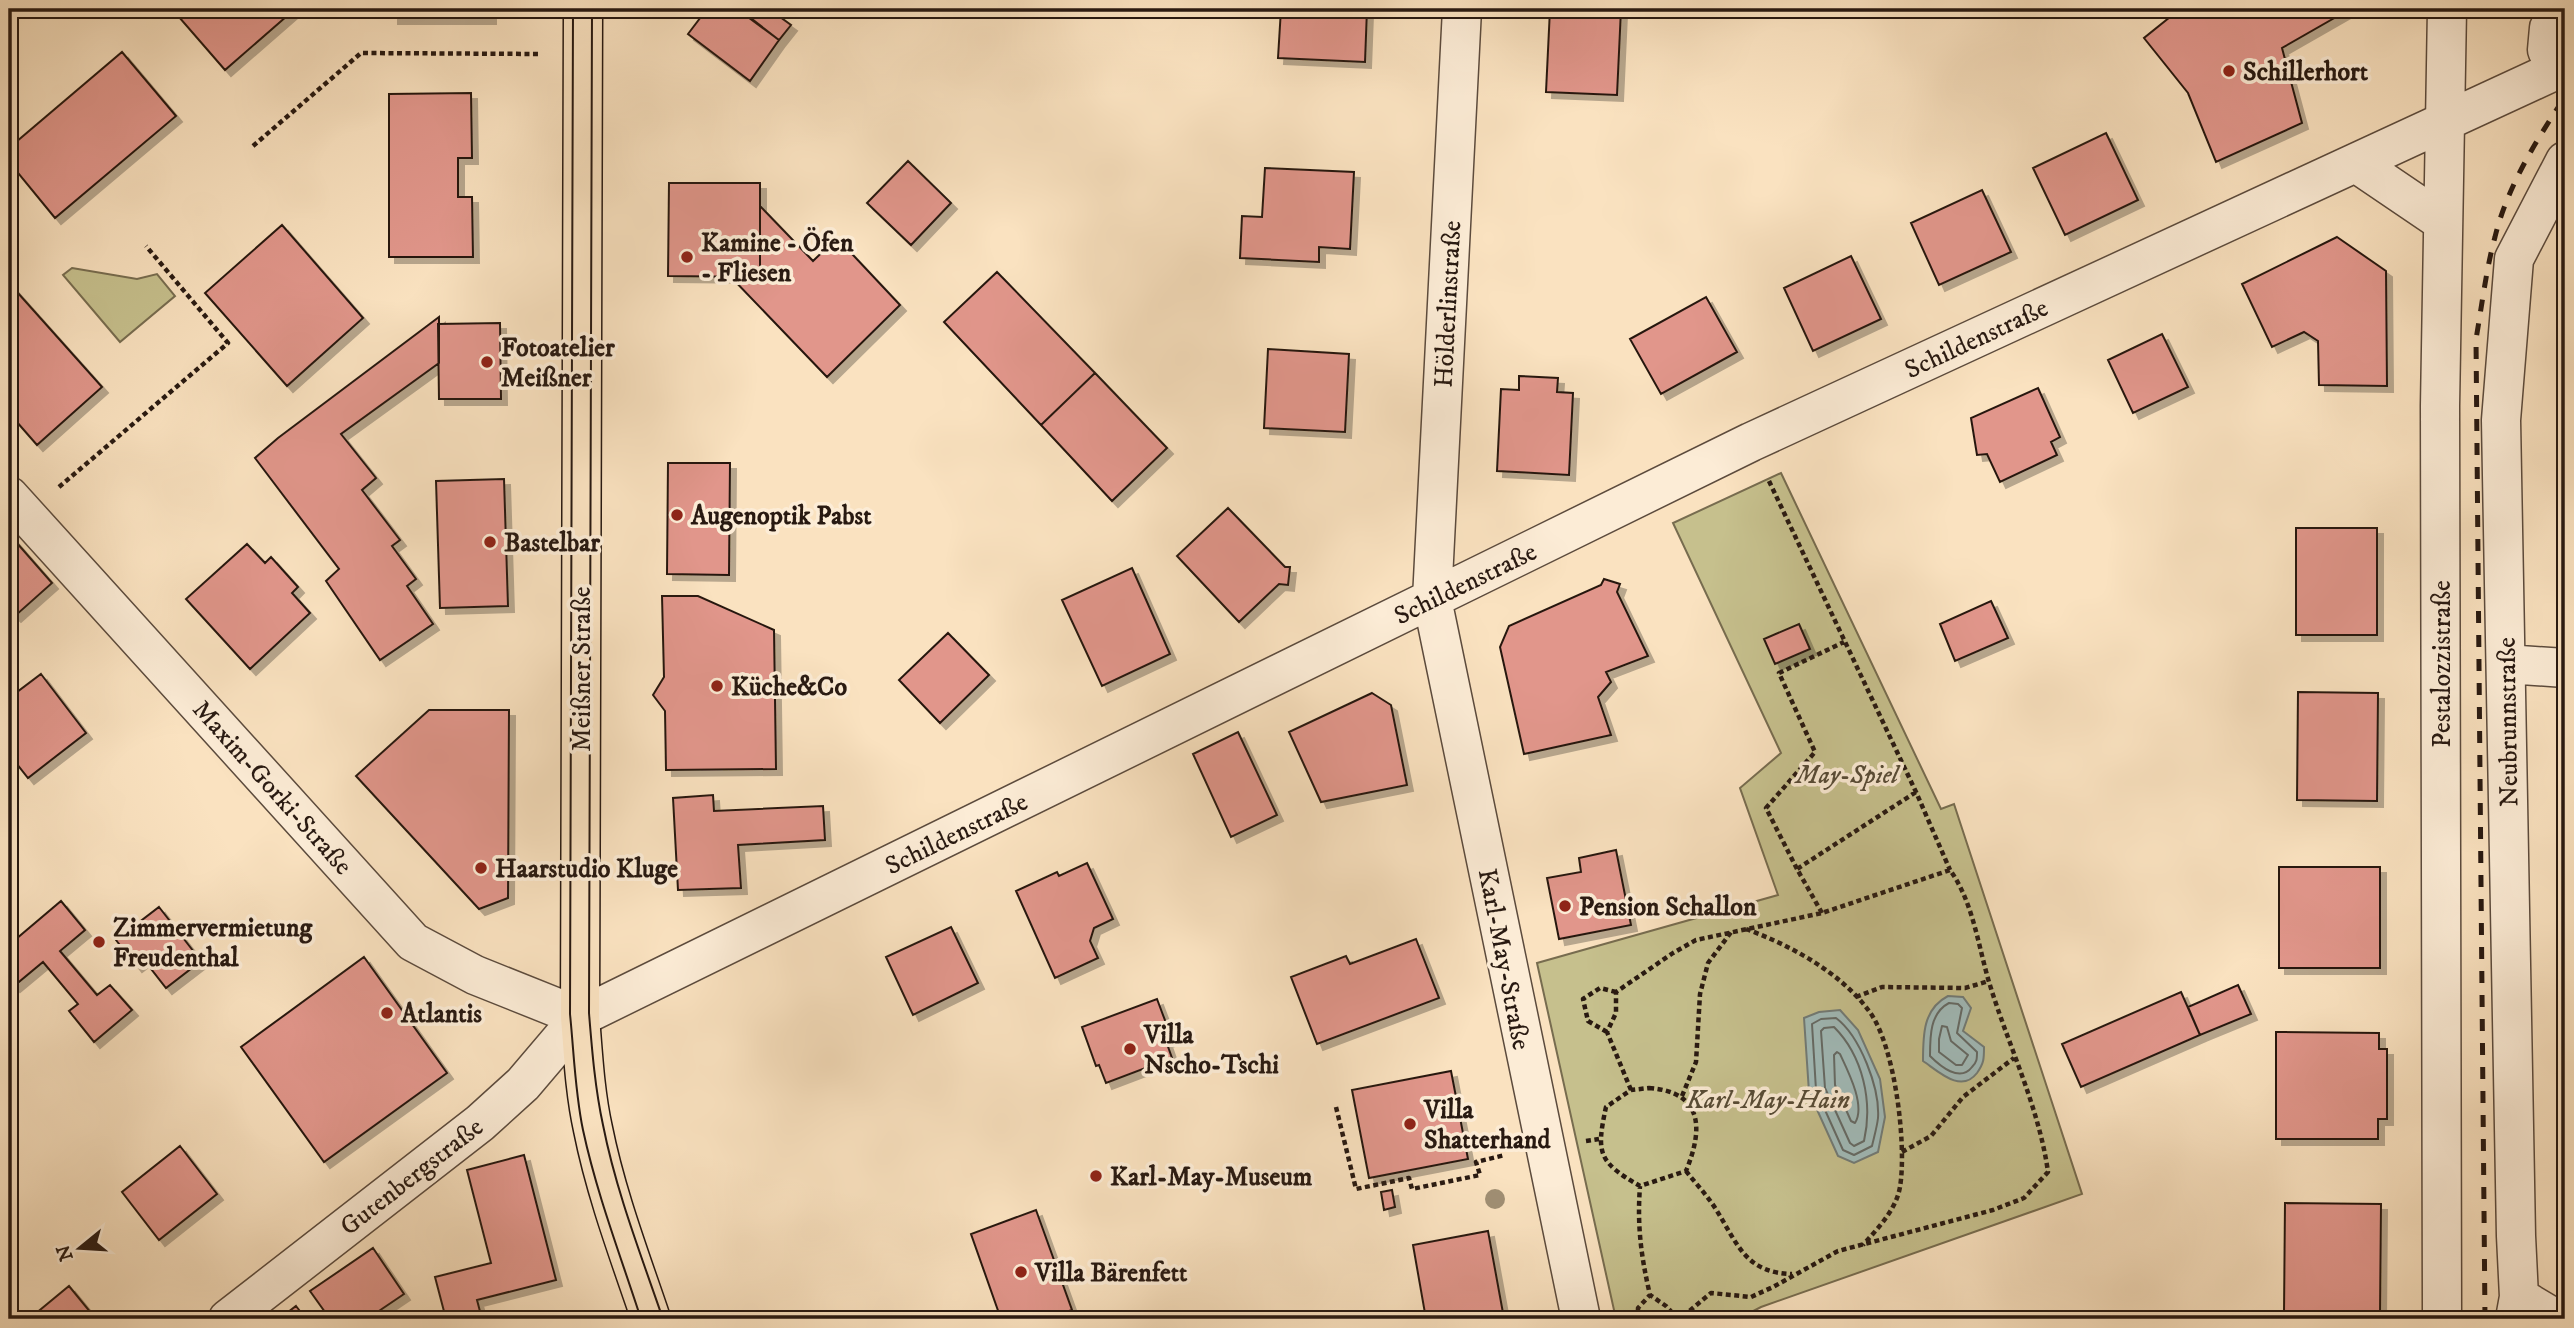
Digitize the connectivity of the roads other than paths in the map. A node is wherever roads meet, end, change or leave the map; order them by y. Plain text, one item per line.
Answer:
1 (583, 9) edge
2 (1462, 9) edge
3 (2447, 9) edge
4 (2565, 17) edge
5 (2560, 68) edge
6 (2445, 123) junction
7 (2565, 161) edge
8 (2356, 163) junction
9 (2443, 222) junction
10 (17, 505) edge
11 (1432, 599) junction
12 (2506, 664) junction
13 (2565, 667) edge
14 (580, 1017) junction
15 (2517, 1308) edge
16 (228, 1319) edge
17 (651, 1319) edge
18 (1581, 1319) edge
19 (2442, 1319) edge
20 (2556, 1319) edge

1 - 14 main road, Meißner Straße
2 - 11 street, Hölderlinstraße
3 - 6 street, Pestalozzistraße
4 - 5 street
5 - 6 street, Schildenstraße
6 - 8 street, Schildenstraße
6 - 9 street, Pestalozzistraße
7 - 12 street, Neubrunnstraße
8 - 9 street
8 - 11 street, Schildenstraße
9 - 19 street, Pestalozzistraße
10 - 14 street, Maxim-Gorki-Straße
11 - 14 street, Schildenstraße
11 - 18 street, Karl-May-Straße
12 - 13 street
12 - 15 street, Neubrunnstraße
14 - 16 street, Gutenbergstraße
14 - 17 main road, Meißner Straße
15 - 20 street, Neubrunnstraße

